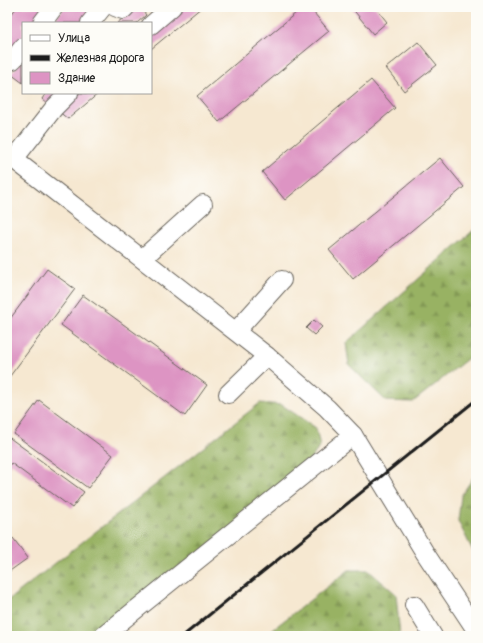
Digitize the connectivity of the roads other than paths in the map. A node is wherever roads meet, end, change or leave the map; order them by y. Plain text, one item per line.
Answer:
1 (54, 7) edge
2 (103, 7) edge
3 (115, 7) edge
4 (126, 7) edge
5 (172, 7) edge
6 (153, 17) edge
7 (43, 22) edge
8 (91, 22) edge
9 (68, 94) edge
10 (10, 156) edge
11 (203, 204) dead end
12 (143, 258) junction
13 (282, 280) dead end
14 (236, 331) junction
15 (267, 356) junction
16 (228, 394) dead end
17 (353, 435) junction
18 (414, 605) dead end
19 (476, 630) edge
20 (102, 636) edge
21 (433, 636) edge
22 (468, 636) edge

1 - 7 street
2 - 8 street
3 - 4 street
5 - 6 street
9 - 10 street
10 - 12 street
11 - 12 street
12 - 14 street
13 - 14 street
14 - 15 street
15 - 16 street
15 - 17 street
17 - 19 street
17 - 20 street
18 - 21 street
19 - 22 street

